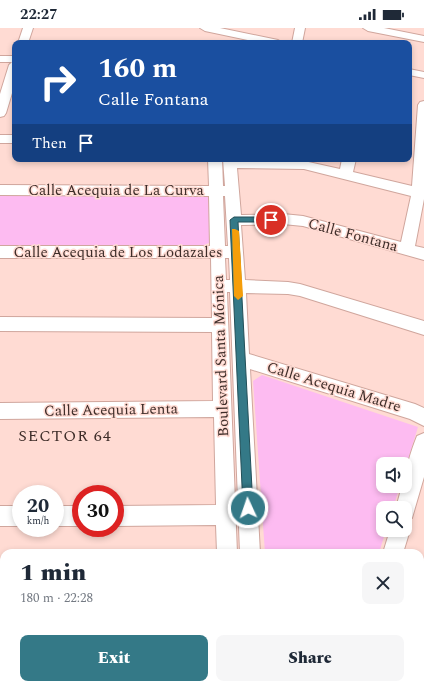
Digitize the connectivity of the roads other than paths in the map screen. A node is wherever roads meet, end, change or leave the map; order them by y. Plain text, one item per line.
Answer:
1 (28, 28) edge
2 (205, 28) edge
3 (300, 28) edge
4 (368, 28) edge
5 (231, 33) edge
6 (424, 39) edge
7 (24, 40) edge
8 (264, 40) edge
9 (298, 40) edge
10 (0, 59) edge
11 (12, 59) edge
12 (412, 73) edge
13 (424, 75) edge
14 (12, 85) edge
15 (10, 97) edge
16 (424, 105) edge
17 (0, 113) edge
18 (0, 139) edge
19 (12, 140) edge
20 (225, 162) edge
21 (249, 162) edge
22 (348, 162) edge
23 (346, 175) junction
24 (0, 190) edge
25 (224, 191) junction
26 (421, 194) edge
27 (234, 220) junction
28 (407, 250) junction
29 (0, 252) edge
30 (218, 252) junction
31 (236, 252) junction
32 (424, 254) edge
33 (219, 286) junction
34 (238, 286) junction
35 (0, 324) edge
36 (219, 325) junction
37 (424, 328) edge
38 (242, 359) junction
39 (222, 409) junction
40 (0, 411) edge
41 (424, 418) edge
42 (424, 442) edge
43 (408, 501) edge
44 (226, 515) junction
45 (0, 516) edge
46 (12, 516) edge
47 (124, 516) edge
48 (398, 537) edge
49 (227, 549) edge
50 (250, 549) edge
51 (394, 549) edge

1 - 7 street
2 - 5 street
3 - 9 street
4 - 6 street
5 - 8 street
10 - 11 street
12 - 13 street
14 - 15 street
15 - 17 street
16 - 26 street
18 - 19 street
20 - 25 street, Boulevard Santa Mónica
21 - 23 street
22 - 23 street
23 - 26 street
24 - 25 street, Calle Acequia de La Curva
25 - 27 street, Boulevard Santa Mónica
25 - 30 street, Boulevard Santa Mónica
26 - 28 street
27 - 28 street, Calle Fontana
27 - 31 street, Boulevard Santa Mónica
28 - 32 street, Calle Fontana
29 - 30 street, Calle Acequia de Los Lodazales
30 - 31 street, Calle Acequia de Los Lodazales
30 - 33 street, Boulevard Santa Mónica
31 - 34 street, Boulevard Santa Mónica
33 - 34 street
33 - 36 street, Boulevard Santa Mónica
34 - 37 street
34 - 38 street, Boulevard Santa Mónica
35 - 36 street
36 - 39 street, Boulevard Santa Mónica
38 - 41 street, Calle Acequia Madre
38 - 50 street, Boulevard Santa Mónica
39 - 40 street, Calle Acequia Lenta
39 - 44 street, Boulevard Santa Mónica
42 - 43 street
44 - 47 street
44 - 49 street, Boulevard Santa Mónica
45 - 46 street
48 - 51 street

